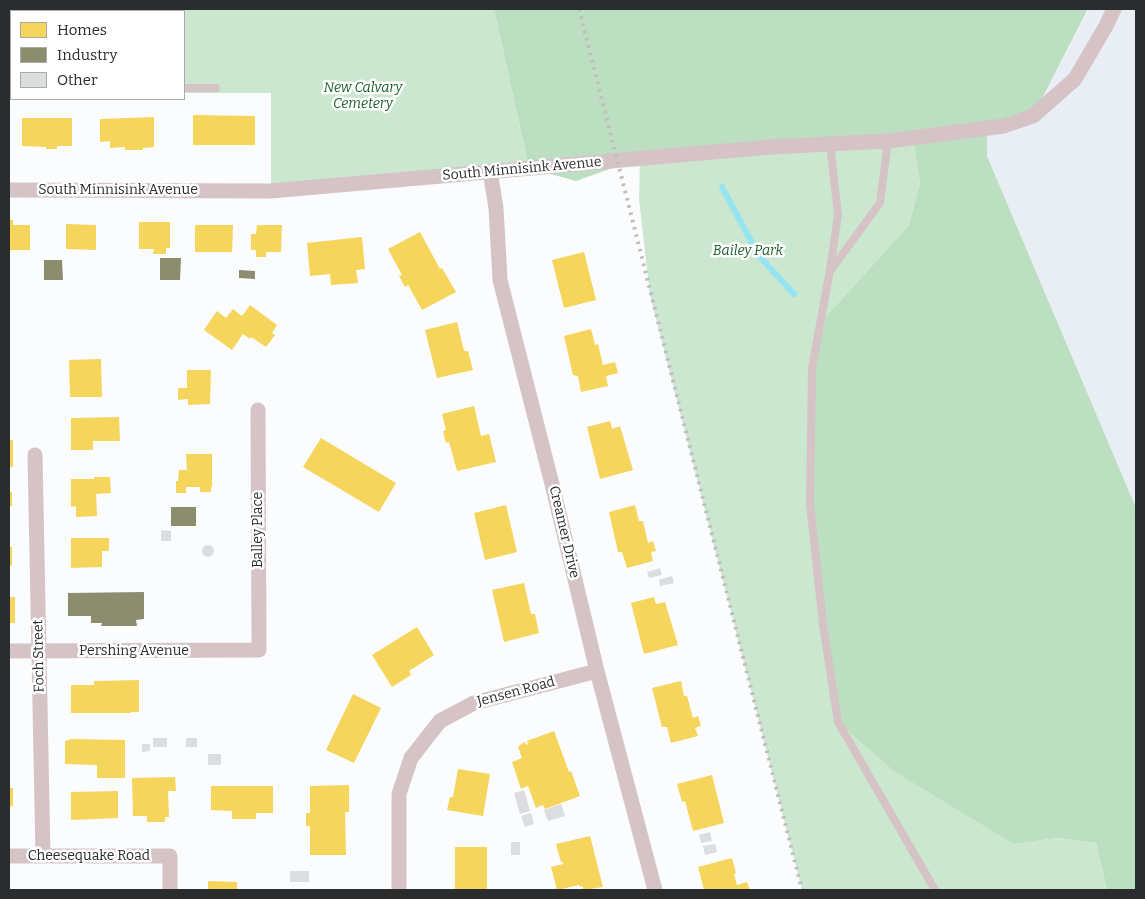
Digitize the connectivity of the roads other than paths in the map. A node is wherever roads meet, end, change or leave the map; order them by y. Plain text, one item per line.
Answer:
1 (1114, 9) edge
2 (185, 88) edge
3 (216, 88) dead end
4 (888, 141) junction
5 (830, 144) junction
6 (490, 171) junction
7 (9, 190) edge
8 (830, 270) junction
9 (258, 410) dead end
10 (35, 456) dead end
11 (258, 650) joint
12 (9, 651) edge
13 (39, 651) junction
14 (597, 671) junction
15 (9, 856) edge
16 (43, 856) junction
17 (170, 890) edge
18 (398, 890) edge
19 (655, 890) edge
20 (935, 890) edge

1 - 4 street, South Minnisink Avenue
2 - 3 lane
4 - 5 street, South Minnisink Avenue
4 - 8 lane
5 - 6 street, South Minnisink Avenue
5 - 8 lane
6 - 7 street, South Minnisink Avenue
6 - 14 street, Creamer Drive
8 - 20 lane
9 - 11 street, Balley Place
10 - 13 street, Foch Street
11 - 13 street, Pershing Avenue
12 - 13 street, Pershing Avenue
13 - 16 street, Foch Street
14 - 18 street, Jensen Road
14 - 19 street, Creamer Drive
15 - 16 street, Cheesequake Road
16 - 17 street, Cheesequake Road

